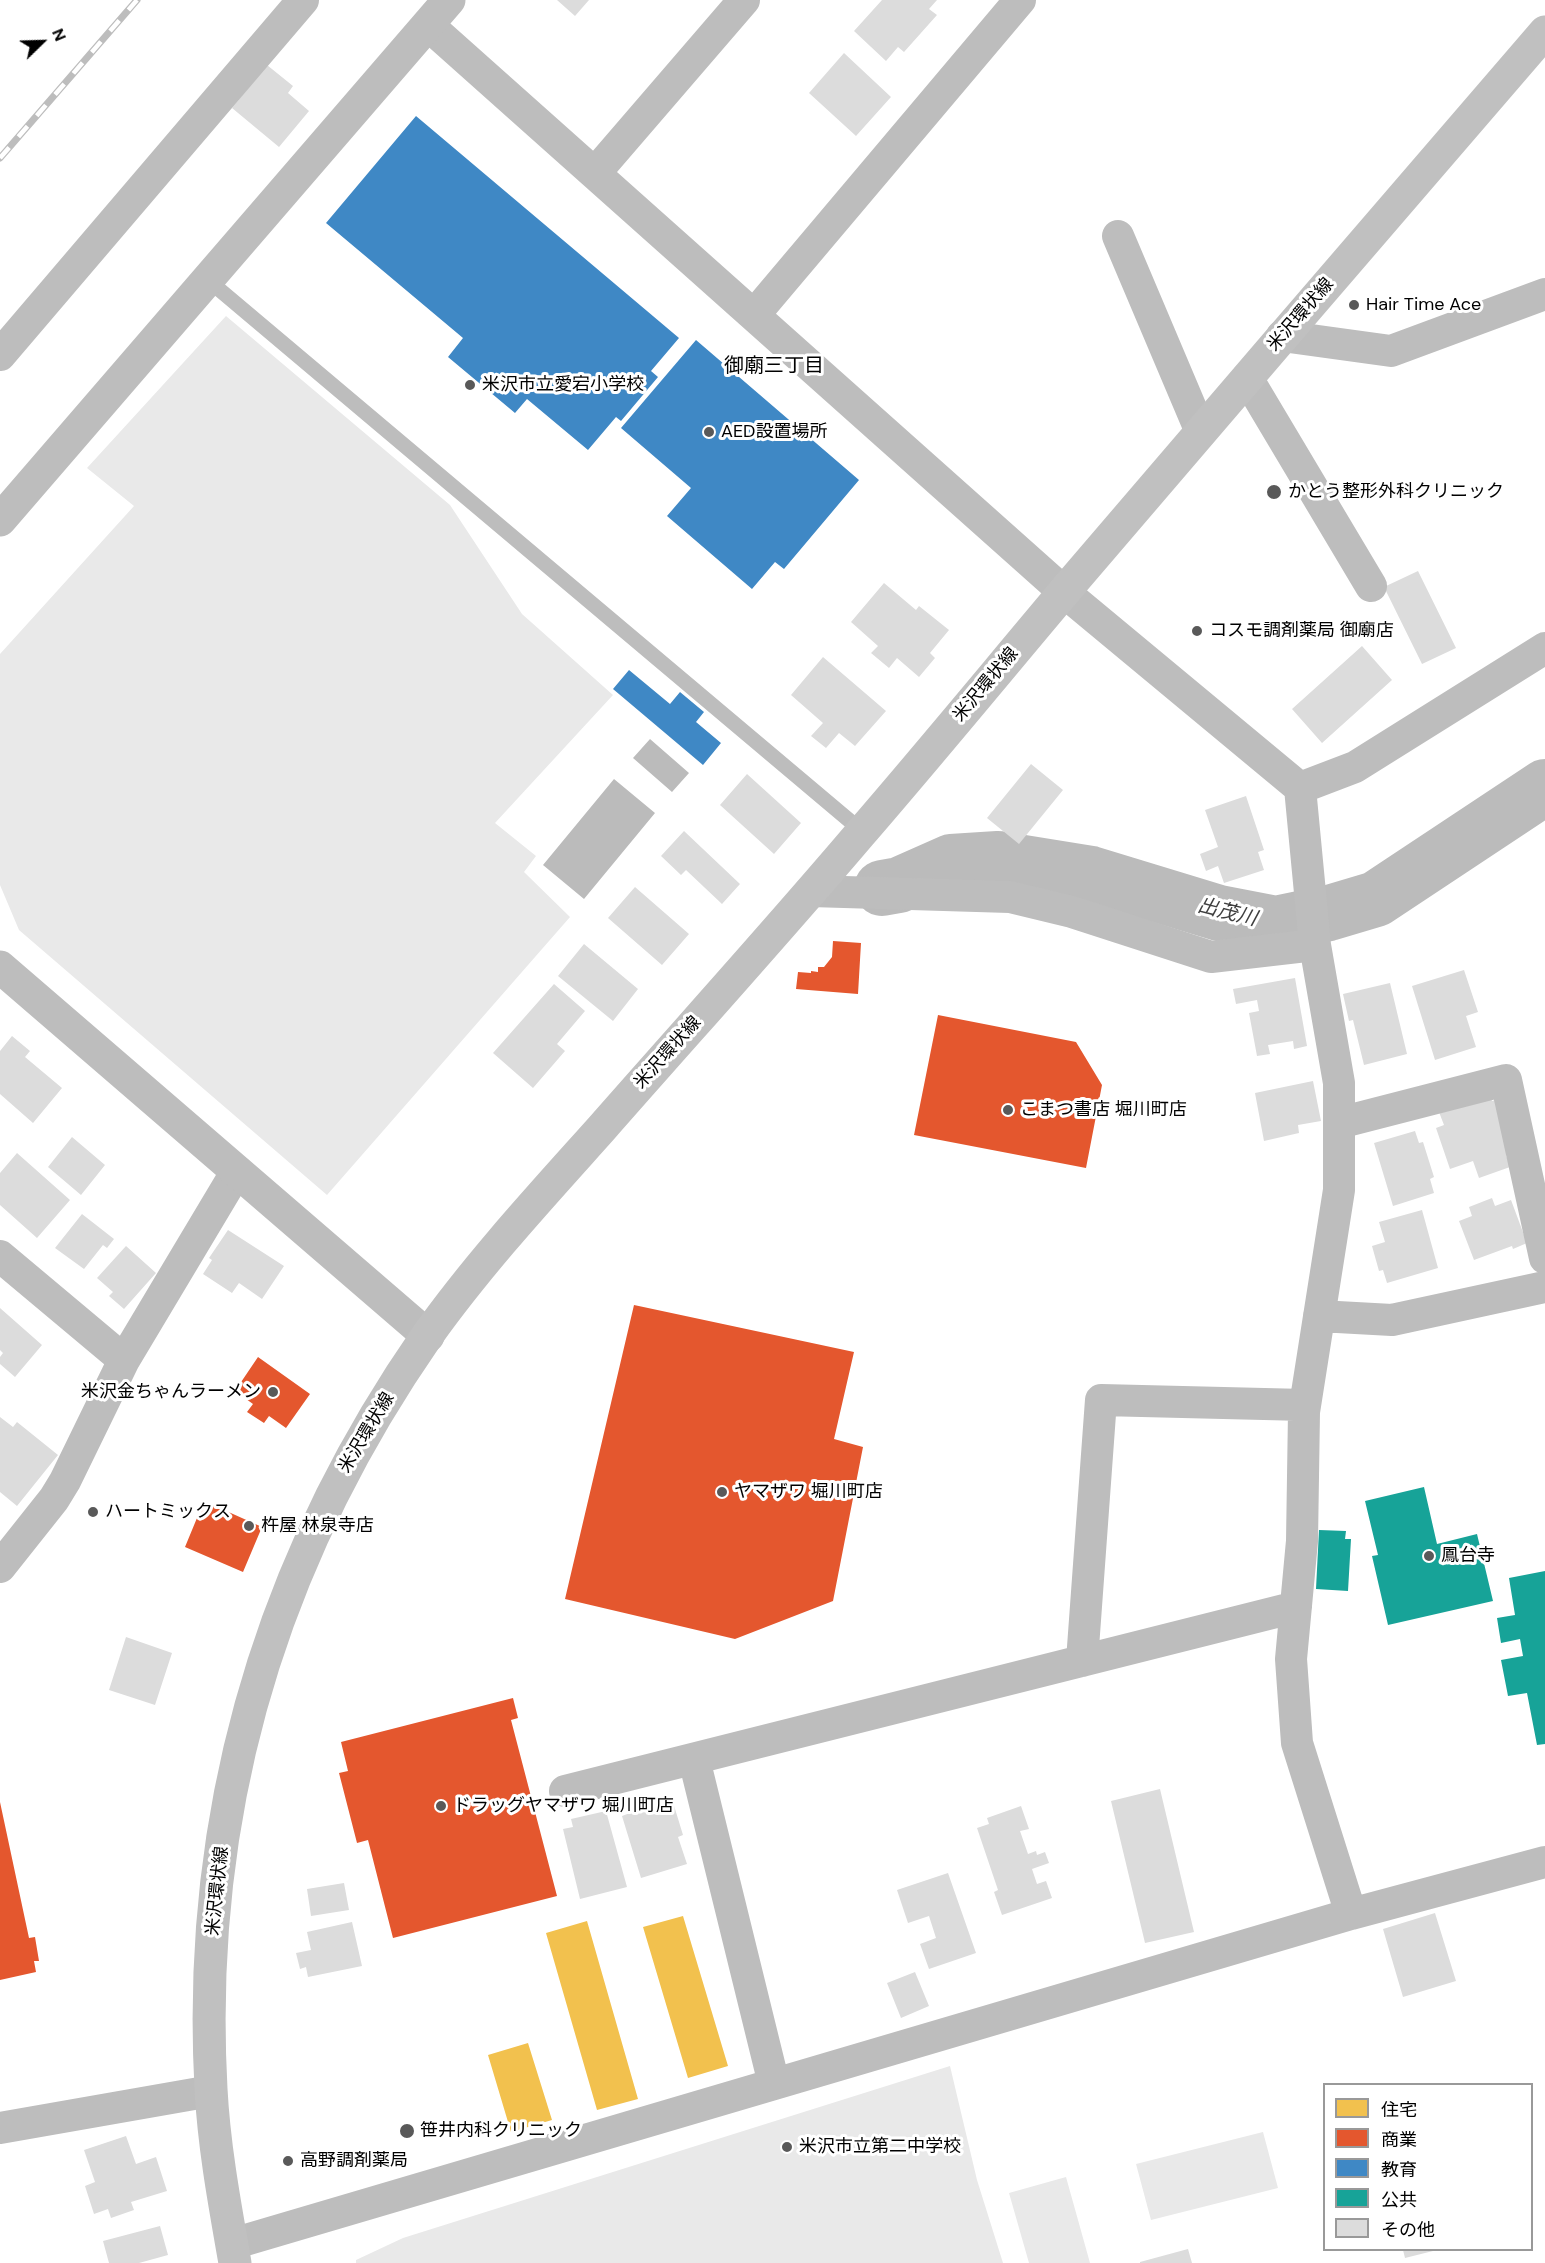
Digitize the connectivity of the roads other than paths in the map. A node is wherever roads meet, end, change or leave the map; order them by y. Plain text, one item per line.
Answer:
1 (303, 0) edge
2 (449, 0) edge
3 (744, 0) edge
4 (1020, 0) edge
5 (428, 24) junction
6 (1545, 32) edge
7 (595, 173) junction
8 (1118, 236) dead end
9 (208, 280) junction
10 (1545, 294) edge
11 (754, 315) junction
12 (1282, 336) junction
13 (0, 355) edge
14 (1247, 378) junction
15 (1201, 432) junction
16 (0, 520) edge
17 (1371, 586) dead end
18 (1064, 592) junction
19 (1545, 648) edge
20 (1300, 788) junction
21 (863, 831) junction
22 (811, 891) junction
23 (1315, 945) junction
24 (0, 967) edge
25 (1339, 1123) junction
26 (237, 1171) junction
27 (0, 1256) edge
28 (1545, 1258) edge
29 (1545, 1287) edge
30 (1319, 1316) junction
31 (428, 1336) junction
32 (124, 1360) junction
33 (1305, 1405) junction
34 (4, 1554) edge
35 (1296, 1608) junction
36 (1082, 1661) junction
37 (694, 1759) junction
38 (565, 1791) dead end
39 (1545, 1862) edge
40 (1351, 1914) junction
41 (774, 2084) junction
42 (211, 2091) junction
43 (0, 2128) edge
44 (233, 2254) edge

1 - 13 street
2 - 5 street
3 - 7 street
4 - 11 street
5 - 7 street
5 - 9 street
6 - 12 main road, 米沢環状線
7 - 11 street
8 - 15 street
9 - 16 street
9 - 21 lane
10 - 12 street
11 - 18 street
12 - 14 main road, 米沢環状線
14 - 15 main road, 米沢環状線
14 - 17 street
15 - 18 main road, 米沢環状線
18 - 20 street
18 - 21 main road, 米沢環状線
19 - 20 street
20 - 23 street
21 - 22 main road, 米沢環状線
22 - 23 street
22 - 31 main road, 米沢環状線
23 - 25 street
24 - 26 street
25 - 28 street
25 - 30 street
26 - 31 street
26 - 32 street
27 - 32 street
29 - 30 street
30 - 33 street
31 - 42 main road, 米沢環状線
32 - 34 street
33 - 35 street
33 - 36 street
35 - 36 street
35 - 40 street
36 - 37 street
37 - 38 street
37 - 41 street
39 - 40 street
40 - 41 street
41 - 44 street
42 - 43 street
42 - 44 main road, 米沢環状線

